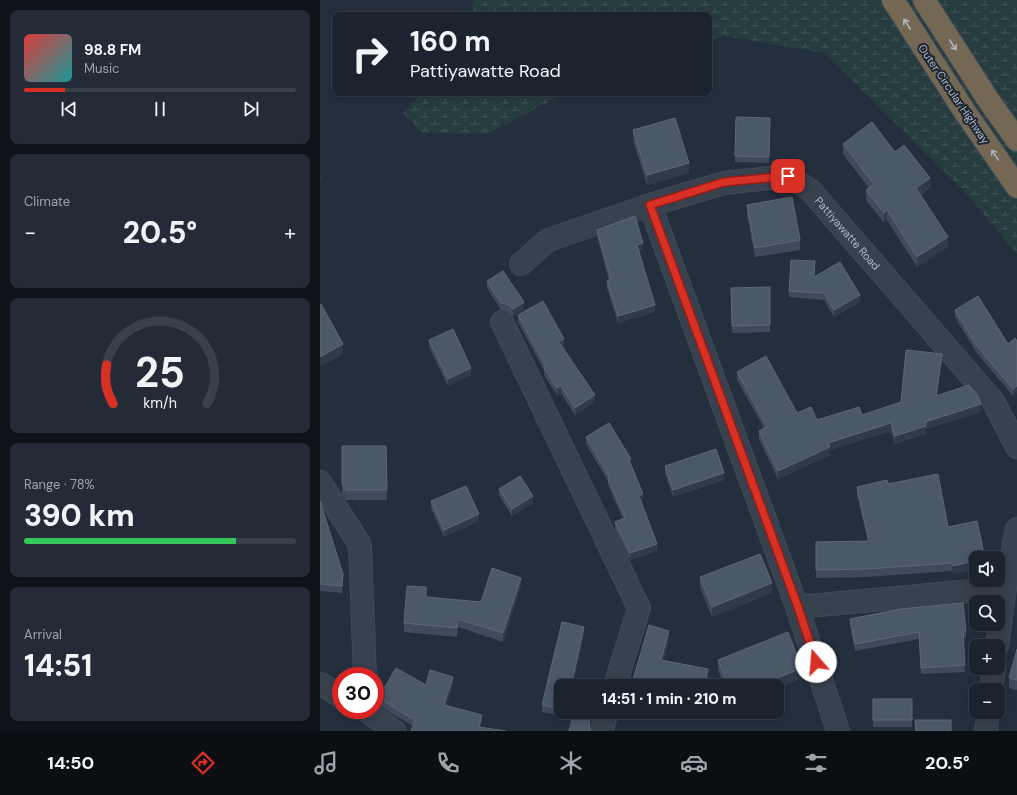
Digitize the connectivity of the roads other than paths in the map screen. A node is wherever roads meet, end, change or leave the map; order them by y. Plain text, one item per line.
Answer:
1 (893, 0) edge
2 (924, 0) edge
3 (1017, 140) edge
4 (1017, 187) edge
5 (650, 205) junction
6 (521, 264) dead end
7 (502, 322) dead end
8 (1017, 447) edge
9 (320, 482) edge
10 (1017, 529) edge
11 (1005, 588) junction
12 (798, 607) junction
13 (998, 639) edge
14 (365, 667) edge
15 (617, 679) edge
16 (320, 684) edge
17 (332, 691) edge
18 (378, 719) edge
19 (605, 719) edge
20 (987, 719) edge
21 (394, 731) edge
22 (602, 731) edge
23 (838, 731) edge
24 (986, 731) edge

4 -> 1 highway, Outer Circular Highway
2 -> 3 highway
5 - 6 street, Pattiyawatte Road
5 - 8 street, Pattiyawatte Road
5 - 12 street
7 - 15 street
9 - 14 street
10 - 11 street
11 - 12 street
11 - 13 street
12 - 23 street
16 - 17 street
18 - 21 street
19 - 22 street
20 - 24 street

